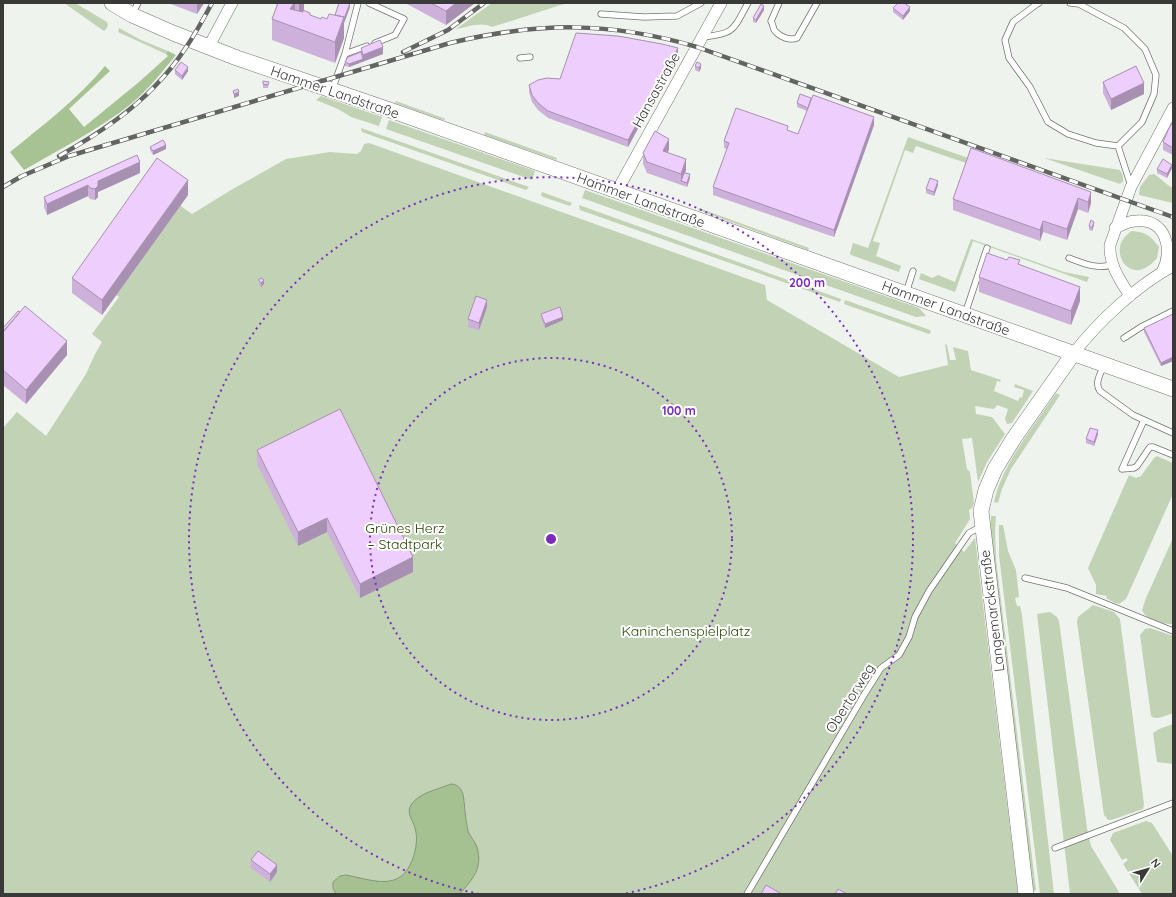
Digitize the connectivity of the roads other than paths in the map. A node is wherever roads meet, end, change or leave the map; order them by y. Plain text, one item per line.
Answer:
1 (112, 3) edge
2 (232, 3) edge
3 (358, 3) edge
4 (369, 3) edge
5 (701, 3) edge
6 (748, 3) edge
7 (779, 3) edge
8 (817, 3) edge
9 (1040, 3) edge
10 (1070, 3) edge
11 (719, 4) edge
12 (135, 9) edge
13 (601, 14) dead end
14 (702, 37) junction
15 (208, 48) junction
16 (345, 54) junction
17 (530, 57) dead end
18 (520, 58) dead end
19 (332, 90) junction
20 (1173, 108) edge
21 (1118, 146) junction
22 (1131, 187) junction
23 (617, 191) junction
24 (1115, 228) junction
25 (987, 248) dead end
26 (1069, 258) dead end
27 (1112, 265) junction
28 (1173, 266) edge
29 (913, 271) dead end
30 (1162, 272) junction
31 (906, 293) junction
32 (1130, 296) junction
33 (1173, 311) edge
34 (964, 315) junction
35 (1124, 338) dead end
36 (1072, 354) junction
37 (1104, 365) junction
38 (1173, 389) edge
39 (1144, 420) junction
40 (1173, 433) edge
41 (1173, 456) edge
42 (982, 526) junction
43 (1025, 578) dead end
44 (1173, 631) edge
45 (1173, 803) edge
46 (1055, 848) dead end
47 (747, 894) edge
48 (1026, 894) edge

1 - 12 main road, Hammer Landstraße
2 - 15 street
3 - 16 lane
4 - 16 lane
5 - 13 lane
6 - 14 lane
7 - 8 lane
9 - 21 lane
10 - 21 lane
11 - 14 street, Hansastraße
12 - 15 main road, Hammer Landstraße
14 - 23 street, Hansastraße
15 - 19 main road, Hammer Landstraße
16 - 19 lane
17 - 18 lane
19 - 23 main road, Hammer Landstraße
20 - 22 street
21 - 22 lane
22 - 24 street
23 - 31 main road, Hammer Landstraße
24 - 27 street
24 - 30 street
25 - 34 lane
26 - 27 lane
27 - 32 street
28 - 30 street
29 - 31 lane
30 - 32 street
31 - 34 main road, Hammer Landstraße
32 - 36 street
33 - 35 lane
34 - 36 main road, Hammer Landstraße
36 - 37 main road, Hammer Landstraße
36 - 42 main road, Langemarckstraße
37 - 38 main road, Hammer Landstraße
37 - 39 lane
39 - 40 lane
39 - 41 lane
42 - 47 lane, Obertorweg
42 - 48 main road, Langemarckstraße
43 - 44 lane
45 - 46 lane

